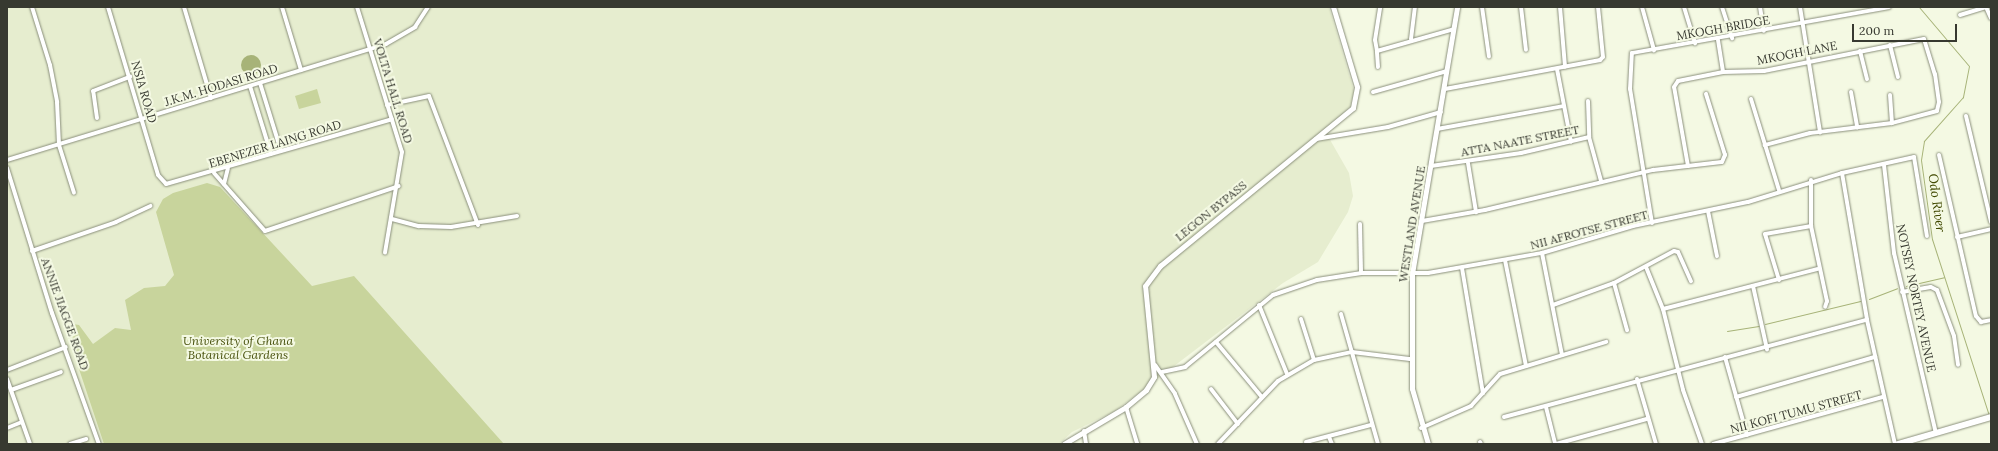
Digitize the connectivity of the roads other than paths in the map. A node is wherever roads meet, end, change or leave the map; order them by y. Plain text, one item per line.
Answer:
1 (32, 7) edge
2 (108, 7) edge
3 (184, 7) edge
4 (282, 7) edge
5 (357, 7) edge
6 (428, 7) edge
7 (1332, 7) edge
8 (1380, 7) edge
9 (1415, 7) edge
10 (1457, 7) edge
11 (1482, 7) edge
12 (1521, 7) edge
13 (1560, 7) edge
14 (1598, 7) edge
15 (1642, 7) edge
16 (1684, 7) edge
17 (1722, 7) edge
18 (1760, 7) edge
19 (1800, 7) edge
20 (1889, 7) edge
21 (1986, 7) edge
22 (1960, 15) dead end
23 (1991, 18) edge
24 (1803, 24) junction
25 (1454, 29) junction
26 (1764, 31) junction
27 (1732, 38) junction
28 (1411, 39) junction
29 (1718, 40) junction
30 (1695, 43) junction
31 (1890, 45) junction
32 (370, 49) junction
33 (1377, 50) junction
34 (1526, 50) dead end
35 (1654, 50) junction
36 (1860, 51) junction
37 (1489, 57) dead end
38 (1808, 62) junction
39 (1378, 67) dead end
40 (1565, 67) junction
41 (1557, 69) junction
42 (301, 70) junction
43 (1448, 71) junction
44 (1723, 72) junction
45 (130, 77) junction
46 (1898, 77) dead end
47 (1867, 79) dead end
48 (260, 83) junction
49 (250, 86) junction
50 (1445, 89) junction
51 (1373, 92) dead end
52 (1851, 92) dead end
53 (1706, 94) dead end
54 (1890, 95) dead end
55 (211, 98) junction
56 (1751, 99) dead end
57 (1588, 101) dead end
58 (387, 105) junction
59 (1563, 106) junction
60 (1440, 112) junction
61 (1966, 116) dead end
62 (97, 118) dead end
63 (142, 119) junction
64 (392, 119) junction
65 (1892, 123) junction
66 (1857, 127) junction
67 (1438, 129) junction
68 (1820, 132) junction
69 (1589, 138) junction
70 (1316, 139) junction
71 (1571, 142) junction
72 (1765, 144) junction
73 (59, 145) junction
74 (281, 151) junction
75 (271, 154) junction
76 (1939, 155) dead end
77 (7, 160) edge
78 (1468, 163) junction
79 (1884, 165) junction
80 (1431, 166) junction
81 (1688, 166) junction
82 (7, 168) edge
83 (228, 168) junction
84 (1643, 172) junction
85 (214, 173) junction
86 (1842, 173) junction
87 (1811, 180) junction
88 (1601, 181) junction
89 (164, 182) joint
90 (224, 184) junction
91 (399, 186) junction
92 (1779, 190) junction
93 (74, 193) dead end
94 (150, 206) dead end
95 (1708, 211) junction
96 (1476, 212) junction
97 (518, 216) dead end
98 (392, 219) junction
99 (1422, 221) junction
100 (1991, 222) edge
101 (1652, 223) junction
102 (1360, 224) dead end
103 (478, 225) junction
104 (1811, 226) junction
105 (1991, 229) edge
106 (1926, 236) dead end
107 (1957, 237) junction
108 (32, 252) junction
109 (385, 253) dead end
110 (1542, 253) junction
111 (1717, 256) dead end
112 (1505, 260) junction
113 (1646, 267) junction
114 (1462, 268) junction
115 (1818, 269) junction
116 (1361, 273) junction
117 (1412, 274) junction
118 (1779, 280) junction
119 (1691, 281) dead end
120 (1614, 283) junction
121 (1753, 286) junction
122 (1902, 292) junction
123 (1259, 305) junction
124 (1553, 305) junction
125 (1825, 307) dead end
126 (1663, 309) junction
127 (1341, 314) dead end
128 (1301, 319) dead end
129 (1867, 320) junction
130 (1991, 320) edge
131 (1627, 330) dead end
132 (1216, 342) junction
133 (1606, 342) dead end
134 (66, 347) junction
135 (1767, 349) junction
136 (1352, 352) junction
137 (1562, 355) junction
138 (1725, 357) junction
139 (1875, 357) junction
140 (1410, 359) junction
141 (1314, 360) junction
142 (1958, 365) dead end
143 (1155, 366) junction
144 (1526, 366) junction
145 (1678, 369) junction
146 (7, 370) edge
147 (61, 372) dead end
148 (1162, 372) junction
149 (1287, 374) junction
150 (7, 379) edge
151 (1637, 379) junction
152 (1484, 381) junction
153 (1492, 382) junction
154 (1211, 389) dead end
155 (11, 390) junction
156 (1483, 393) junction
157 (1261, 396) junction
158 (1883, 397) junction
159 (1736, 398) junction
160 (1126, 407) junction
161 (1546, 407) junction
162 (1504, 417) dead end
163 (1991, 417) edge
164 (1647, 419) junction
165 (22, 422) junction
166 (1238, 424) junction
167 (1371, 425) junction
168 (7, 428) edge
169 (1421, 428) junction
170 (1084, 430) junction
171 (1936, 433) junction
172 (1330, 436) junction
173 (1747, 436) junction
174 (86, 439) dead end
175 (1306, 442) dead end
176 (30, 444) edge
177 (70, 444) edge
178 (99, 444) edge
179 (1064, 444) edge
180 (1086, 444) edge
181 (1137, 444) edge
182 (1197, 444) edge
183 (1218, 444) edge
184 (1332, 444) edge
185 (1378, 444) edge
186 (1428, 444) edge
187 (1556, 444) edge
188 (1656, 444) edge
189 (1702, 444) edge
190 (1713, 444) edge
191 (1895, 444) edge
192 (1898, 444) edge

1 - 73 street
2 - 45 street, NSIA ROAD
3 - 55 street
4 - 42 street
5 - 32 street, VOLTA HALL ROAD
6 - 32 street, J.K.M. HODASI ROAD
7 - 70 street, LEGON BYPASS
8 - 33 street
9 - 28 street
10 - 25 street, WESTLAND AVENUE
11 - 37 street
12 - 34 street
13 - 40 street
14 - 40 street
15 - 35 street
16 - 30 street
17 - 27 street
18 - 26 street
19 - 24 street
20 - 24 street, MKOGH BRIDGE
21 - 22 street
21 - 23 street
24 - 26 street, MKOGH BRIDGE
24 - 38 street
25 - 28 street
25 - 43 street, WESTLAND AVENUE
26 - 27 street, MKOGH BRIDGE
27 - 29 street, MKOGH BRIDGE
28 - 33 street
29 - 30 street, MKOGH BRIDGE
29 - 44 street
30 - 35 street, MKOGH BRIDGE
31 - 36 street, MKOGH LANE
31 - 46 street
31 - 65 street, MKOGH LANE
32 - 42 street, J.K.M. HODASI ROAD
32 - 58 street, VOLTA HALL ROAD
33 - 39 street
35 - 84 street, MKOGH BRIDGE
36 - 38 street, MKOGH LANE
36 - 47 street
38 - 44 street, MKOGH LANE
38 - 68 street
40 - 41 street
41 - 50 street
41 - 59 street
42 - 48 street, J.K.M. HODASI ROAD
43 - 50 street, WESTLAND AVENUE
43 - 51 street
44 - 81 street, MKOGH LANE
45 - 62 street
45 - 63 street, NSIA ROAD
48 - 49 street, J.K.M. HODASI ROAD
48 - 74 street
49 - 55 street, J.K.M. HODASI ROAD
49 - 75 street
50 - 60 street, WESTLAND AVENUE
52 - 66 street
53 - 81 street
54 - 65 street
55 - 63 street, J.K.M. HODASI ROAD
56 - 72 street
57 - 69 street
58 - 64 street, VOLTA HALL ROAD
58 - 103 street
59 - 67 street
59 - 71 street
60 - 67 street, WESTLAND AVENUE
60 - 70 street
61 - 100 street
63 - 73 street, J.K.M. HODASI ROAD
63 - 89 street, NSIA ROAD
64 - 74 street, EBENEZER LAING ROAD
64 - 91 street, VOLTA HALL ROAD
65 - 66 street
66 - 68 street
67 - 80 street, WESTLAND AVENUE
68 - 72 street
69 - 71 street, ATTA NAATE STREET
69 - 88 street
70 - 143 street, LEGON BYPASS
71 - 78 street, ATTA NAATE STREET
72 - 92 street
73 - 77 street, J.K.M. HODASI ROAD
73 - 93 street
74 - 75 street, EBENEZER LAING ROAD
75 - 83 street, EBENEZER LAING ROAD
76 - 107 street
78 - 80 street, ATTA NAATE STREET
78 - 96 street
79 - 86 street, NII AFROTSE STREET
79 - 106 street, NII AFROTSE STREET
79 - 122 street, NOTSEY NORTEY AVENUE
80 - 99 street, WESTLAND AVENUE
81 - 84 street
82 - 108 street, ANNIE JIAGGE ROAD
83 - 85 street, EBENEZER LAING ROAD
83 - 90 street
84 - 88 street
84 - 101 street
85 - 89 street, EBENEZER LAING ROAD
85 - 90 street
86 - 87 street, NII AFROTSE STREET
86 - 129 street
87 - 92 street, NII AFROTSE STREET
87 - 104 street
88 - 96 street
90 - 91 street
91 - 98 street, VOLTA HALL ROAD
92 - 95 street, NII AFROTSE STREET
94 - 108 street
95 - 101 street, NII AFROTSE STREET
95 - 111 street
96 - 99 street
97 - 103 street
98 - 103 street
98 - 109 street, VOLTA HALL ROAD
99 - 117 street, WESTLAND AVENUE
101 - 110 street, NII AFROTSE STREET
102 - 116 street
104 - 115 street
104 - 118 street
105 - 107 street
107 - 130 street
108 - 134 street, ANNIE JIAGGE ROAD
110 - 112 street, NII AFROTSE STREET
110 - 124 street
112 - 114 street, NII AFROTSE STREET
112 - 144 street
113 - 119 street
113 - 120 street
113 - 126 street
114 - 117 street, NII AFROTSE STREET
114 - 152 street
115 - 118 street
115 - 125 street
116 - 117 street, NII AFROTSE STREET
116 - 123 street, NII AFROTSE STREET
117 - 140 street, WESTLAND AVENUE
118 - 121 street
120 - 124 street
120 - 131 street
121 - 126 street
121 - 135 street
122 - 142 street
122 - 171 street, NOTSEY NORTEY AVENUE
123 - 132 street, NII AFROTSE STREET
123 - 149 street
124 - 137 street
126 - 145 street
127 - 136 street
128 - 141 street
129 - 135 street
129 - 139 street
132 - 148 street, NII AFROTSE STREET
132 - 157 street
133 - 137 street
134 - 146 street
134 - 178 street, ANNIE JIAGGE ROAD
135 - 138 street
136 - 140 street
136 - 141 street
136 - 167 street
137 - 144 street
138 - 145 street
138 - 159 street
139 - 158 street
139 - 159 street
140 - 169 street, WESTLAND AVENUE
141 - 149 street
143 - 148 street
143 - 160 street, LEGON BYPASS
144 - 153 street
145 - 151 street
145 - 189 street
147 - 155 street
148 - 182 street
149 - 157 street
150 - 155 street
151 - 161 street
151 - 164 street
152 - 153 street
152 - 156 street
153 - 156 street
154 - 166 street
155 - 165 street
156 - 169 street
157 - 166 street
158 - 173 street, NII KOFI TUMU STREET
158 - 191 street
159 - 173 street
160 - 170 street, LEGON BYPASS
160 - 181 street
161 - 162 street
161 - 187 street
163 - 171 main road
164 - 187 street
164 - 188 street
165 - 168 street
165 - 176 street
166 - 183 street
167 - 172 street
167 - 185 street
169 - 186 street, WESTLAND AVENUE
170 - 179 street, LEGON BYPASS
170 - 180 street
171 - 192 main road
172 - 175 street
172 - 184 street
173 - 190 street, NII KOFI TUMU STREET
174 - 177 street

